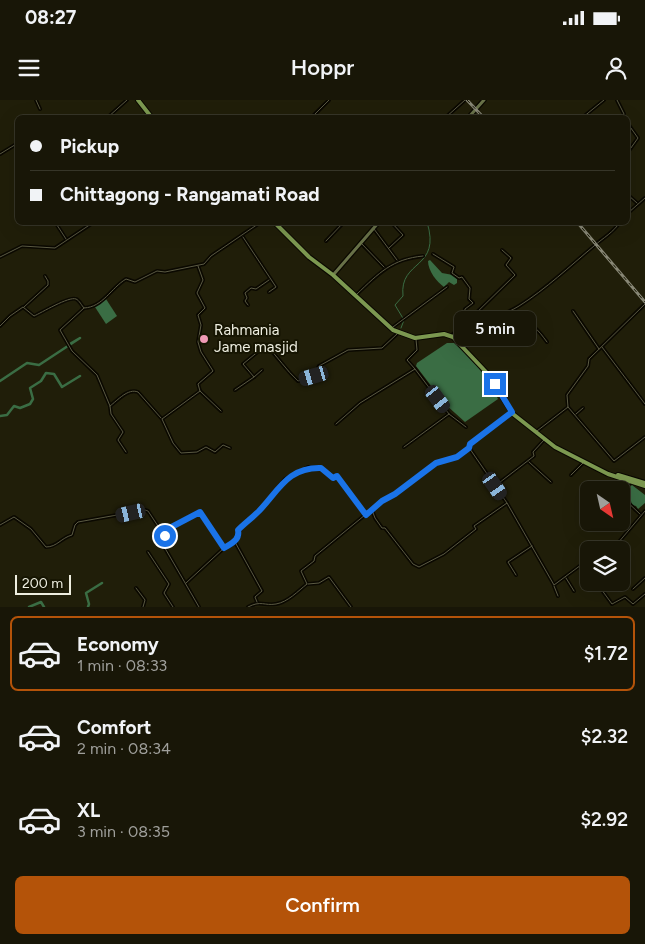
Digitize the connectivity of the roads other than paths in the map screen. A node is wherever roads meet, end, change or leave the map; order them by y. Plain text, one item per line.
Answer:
1 (36, 100) edge
2 (127, 100) edge
3 (136, 100) edge
4 (329, 100) edge
5 (465, 100) edge
6 (484, 100) edge
7 (604, 100) edge
8 (617, 100) edge
9 (40, 109) dead end
10 (110, 115) edge
11 (148, 115) edge
12 (313, 115) edge
13 (448, 115) edge
14 (471, 115) edge
15 (586, 115) edge
16 (624, 115) edge
17 (630, 127) edge
18 (15, 145) edge
19 (630, 149) edge
20 (0, 154) edge
21 (630, 197) edge
22 (645, 198) edge
23 (638, 204) junction
24 (630, 212) edge
25 (57, 225) edge
26 (89, 225) edge
27 (257, 225) edge
28 (278, 225) edge
29 (278, 225) edge
30 (341, 225) edge
31 (376, 225) edge
32 (394, 225) edge
33 (617, 225) edge
34 (373, 229) junction
35 (243, 236) junction
36 (67, 239) junction
37 (326, 241) dead end
38 (361, 242) junction
39 (389, 248) junction
40 (502, 250) dead end
41 (433, 254) dead end
42 (423, 256) dead end
43 (0, 257) edge
44 (398, 261) junction
45 (198, 266) junction
46 (385, 268) junction
47 (334, 274) junction
48 (45, 276) dead end
49 (270, 279) junction
50 (447, 287) dead end
51 (269, 292) dead end
52 (356, 294) dead end
53 (645, 304) edge
54 (248, 306) dead end
55 (23, 307) junction
56 (84, 308) junction
57 (573, 311) dead end
58 (508, 312) junction
59 (468, 321) junction
60 (0, 326) edge
61 (392, 327) junction
62 (398, 334) junction
63 (453, 334) junction
64 (416, 338) junction
65 (547, 342) dead end
66 (602, 346) junction
67 (600, 349) junction
68 (415, 369) junction
69 (262, 370) dead end
70 (254, 377) junction
71 (235, 390) dead end
72 (200, 391) junction
73 (645, 404) edge
74 (110, 406) junction
75 (568, 406) junction
76 (583, 408) dead end
77 (220, 411) dead end
78 (512, 412) junction
79 (449, 414) junction
80 (575, 414) junction
81 (162, 419) junction
82 (336, 424) dead end
83 (466, 427) dead end
84 (537, 431) junction
85 (645, 437) edge
86 (544, 439) junction
87 (404, 447) dead end
88 (230, 448) dead end
89 (469, 448) junction
90 (126, 452) dead end
91 (529, 462) junction
92 (583, 462) junction
93 (571, 475) dead end
94 (627, 481) edge
95 (551, 482) dead end
96 (630, 482) edge
97 (645, 485) edge
98 (495, 486) junction
99 (507, 503) junction
100 (630, 504) edge
101 (372, 510) junction
102 (645, 511) edge
103 (641, 514) junction
104 (366, 515) junction
105 (0, 525) edge
106 (162, 532) junction
107 (619, 541) edge
108 (235, 542) junction
109 (532, 545) junction
110 (224, 548) junction
111 (148, 552) dead end
112 (580, 566) edge
113 (516, 575) dead end
114 (566, 577) junction
115 (645, 578) edge
116 (185, 584) junction
117 (307, 584) junction
118 (554, 585) junction
119 (136, 588) dead end
120 (633, 589) dead end
121 (574, 591) dead end
122 (603, 591) edge
123 (645, 594) edge
124 (558, 596) dead end
125 (257, 602) junction
126 (143, 606) edge
127 (173, 606) edge
128 (199, 606) edge
129 (248, 606) edge
130 (351, 606) edge

1 - 9 street
2 - 10 street
3 - 11 highway
4 - 12 street
5 - 13 street
6 - 14 main road
7 - 15 street
8 - 16 street
17 - 19 street
18 - 20 street
21 - 23 street
22 - 23 street
23 - 24 street
25 - 36 street
26 - 36 street
27 - 35 street
28 - 47 highway
29 - 62 highway
30 - 37 street
31 - 34 main road
32 - 39 street
33 - 58 street
34 - 38 main road
34 - 39 street
35 - 45 street
35 - 49 street
36 - 43 street
38 - 46 street
38 - 47 main road
39 - 44 street
40 - 59 street
41 - 59 street
42 - 44 street
44 - 46 street
45 - 56 street
45 - 72 street
46 - 52 street
47 - 61 highway
48 - 55 street
49 - 51 street
49 - 54 street
50 - 61 street
53 - 66 street
55 - 56 street
55 - 60 street
56 - 74 street
57 - 67 street
58 - 59 street
58 - 65 street
59 - 63 street
61 - 63 highway
62 - 64 highway
62 - 70 street
63 - 84 highway
64 - 68 street
64 - 78 highway
66 - 67 street
66 - 73 street
67 - 75 street
68 - 79 street
68 - 82 street
69 - 70 street
70 - 71 street
72 - 77 street
72 - 81 street
74 - 81 street
74 - 90 street
75 - 80 street
75 - 84 street
76 - 80 street
78 - 86 highway
78 - 89 street
79 - 83 street
79 - 87 street
80 - 85 street
81 - 88 street
84 - 97 highway
86 - 91 street
86 - 92 highway
89 - 98 street
89 - 101 street
91 - 95 street
91 - 98 street
92 - 93 street
92 - 94 highway
96 - 97 highway
98 - 99 street
99 - 101 street
99 - 109 street
100 - 103 street
101 - 104 street
102 - 103 street
103 - 107 street
104 - 108 street
104 - 117 street
105 - 106 street
106 - 110 street
106 - 116 street
108 - 110 street
108 - 125 street
109 - 113 street
109 - 118 street
110 - 116 street
111 - 127 street
112 - 114 street
114 - 118 street
114 - 121 street
115 - 120 street
116 - 128 street
117 - 125 street
117 - 130 street
118 - 124 street
119 - 126 street
122 - 123 street
125 - 129 street

